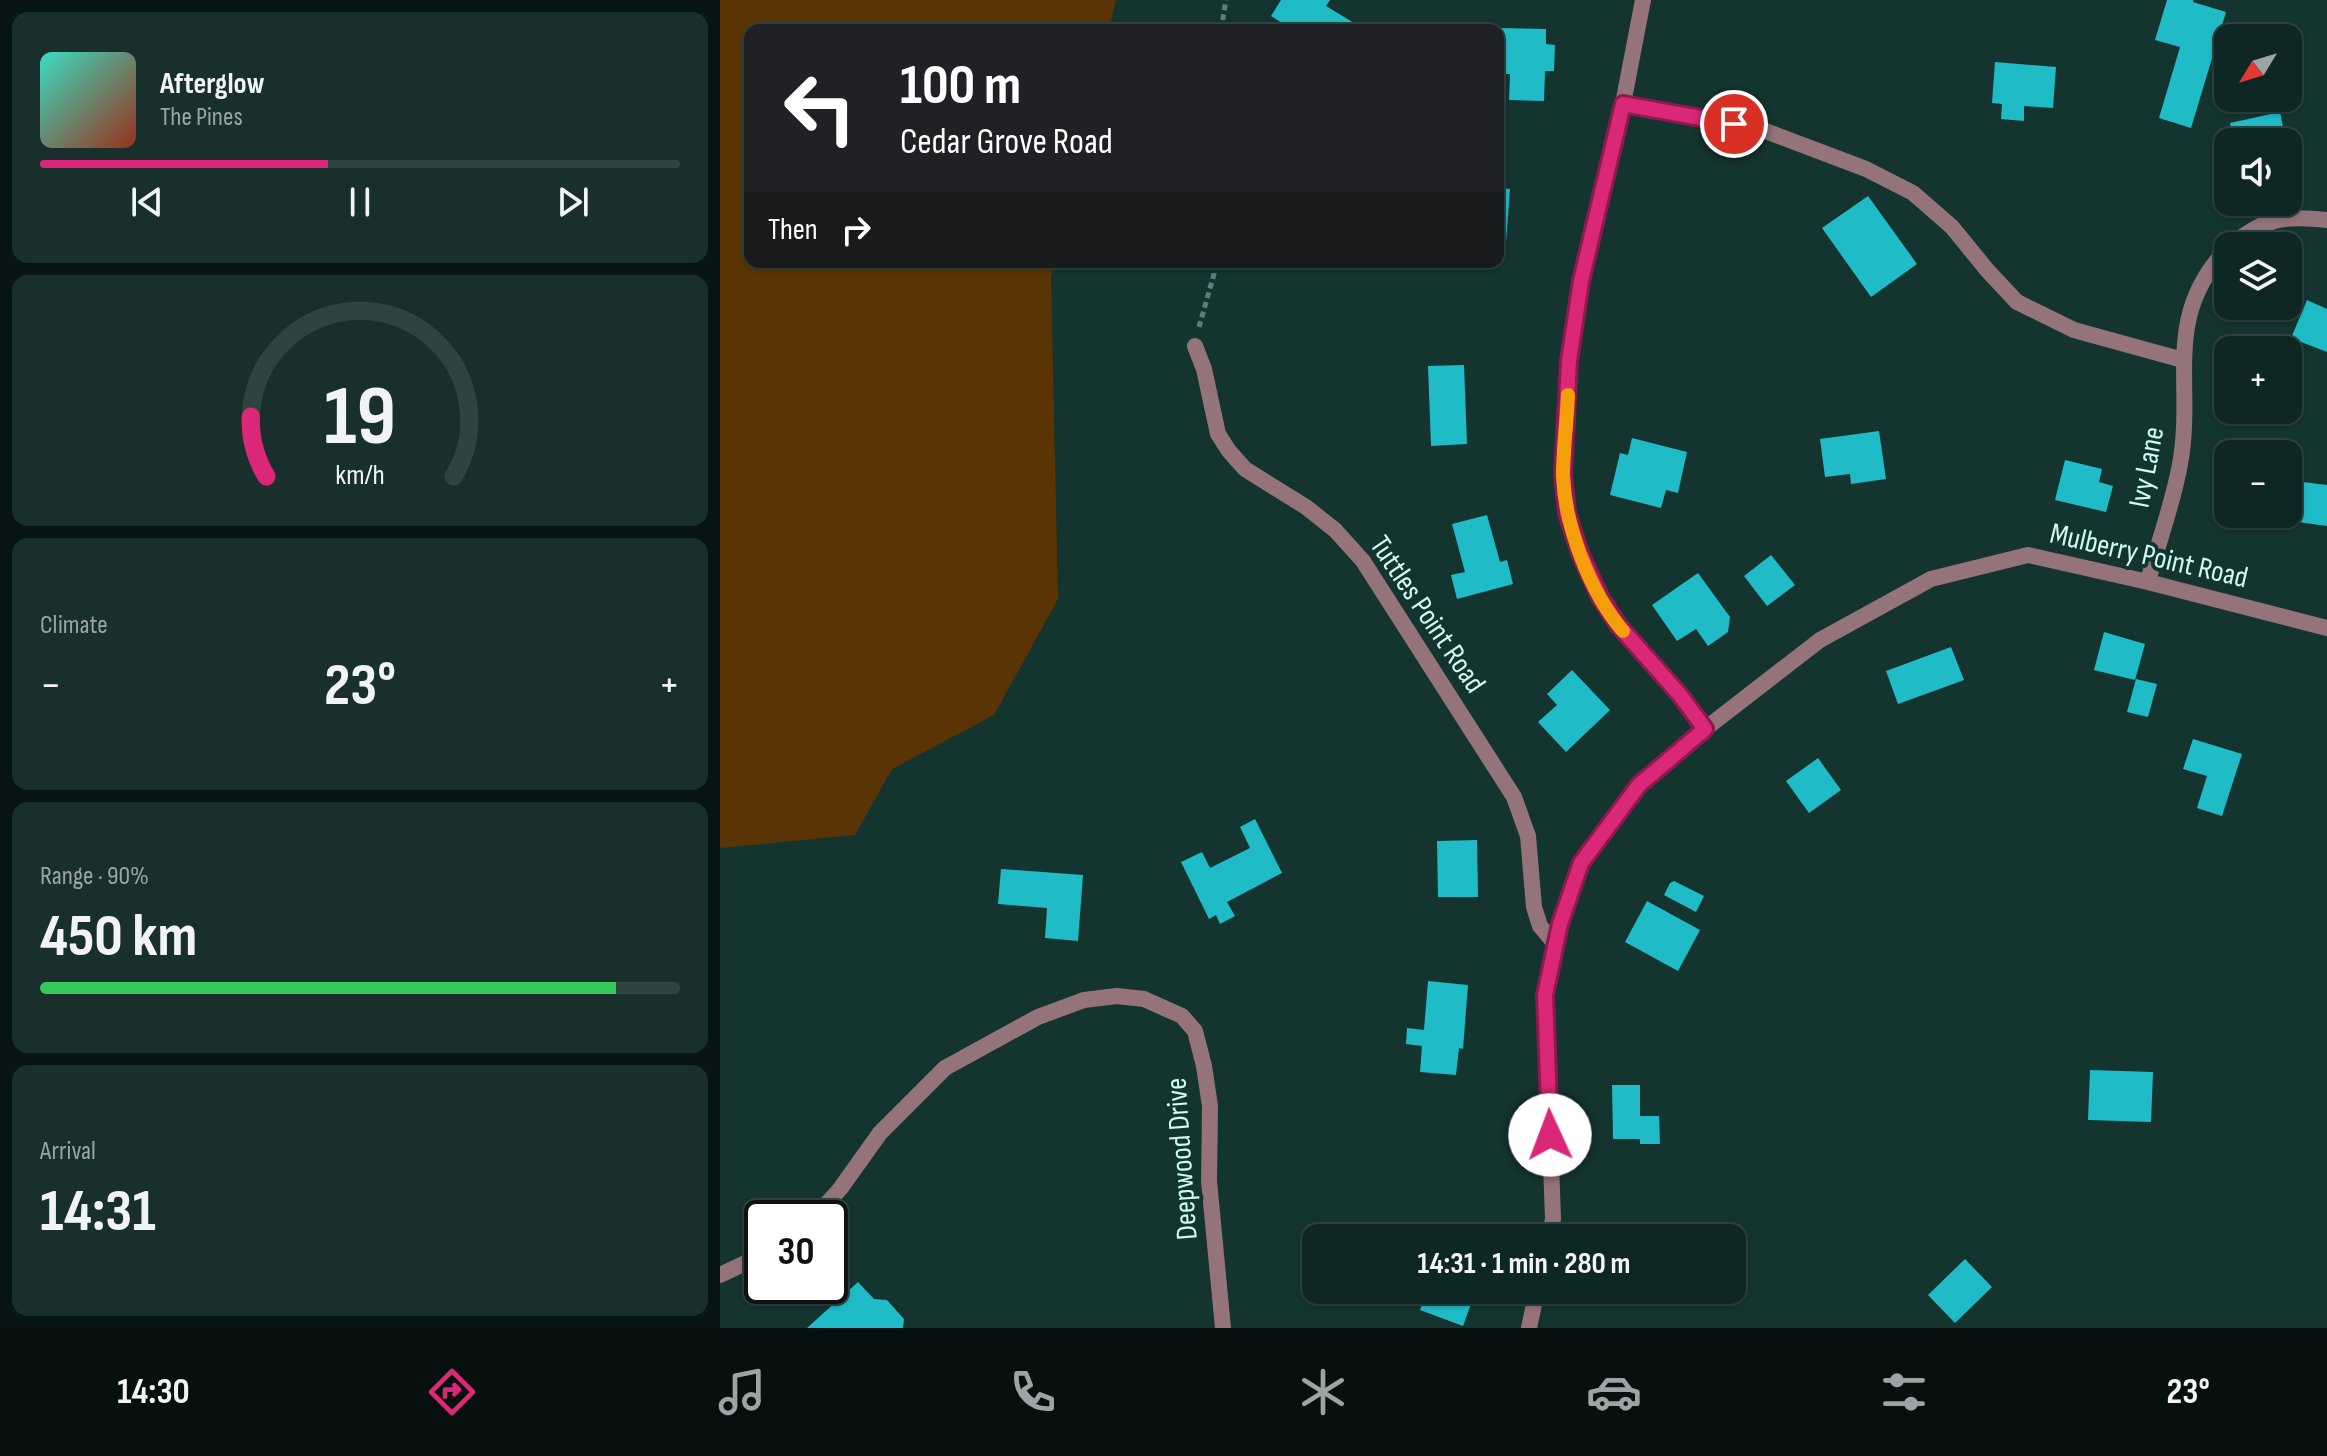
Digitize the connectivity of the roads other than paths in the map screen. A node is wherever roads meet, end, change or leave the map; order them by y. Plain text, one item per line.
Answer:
1 (1643, 0) edge
2 (1623, 104) junction
3 (2327, 220) edge
4 (2247, 232) edge
5 (2214, 262) edge
6 (1195, 346) road end
7 (2183, 360) junction
8 (2148, 582) junction
9 (2327, 628) edge
10 (1705, 729) junction
11 (1555, 944) junction
12 (830, 1200) edge
13 (1552, 1224) edge
14 (744, 1264) edge
15 (720, 1275) edge
16 (1534, 1304) edge
17 (1223, 1328) edge
18 (1529, 1328) edge

1 - 2 street
2 - 7 street
2 - 10 street
3 - 4 street, Ivy Lane
5 - 7 street, Ivy Lane
6 - 11 street, Tuttles Point Road
7 - 8 street, Ivy Lane
8 - 9 street, Mulberry Point Road
8 - 10 street, Mulberry Point Road
10 - 11 street, Mulberry Point Road
11 - 13 street, Mulberry Point Road
12 - 17 street, Deepwood Drive
14 - 15 street
16 - 18 street

